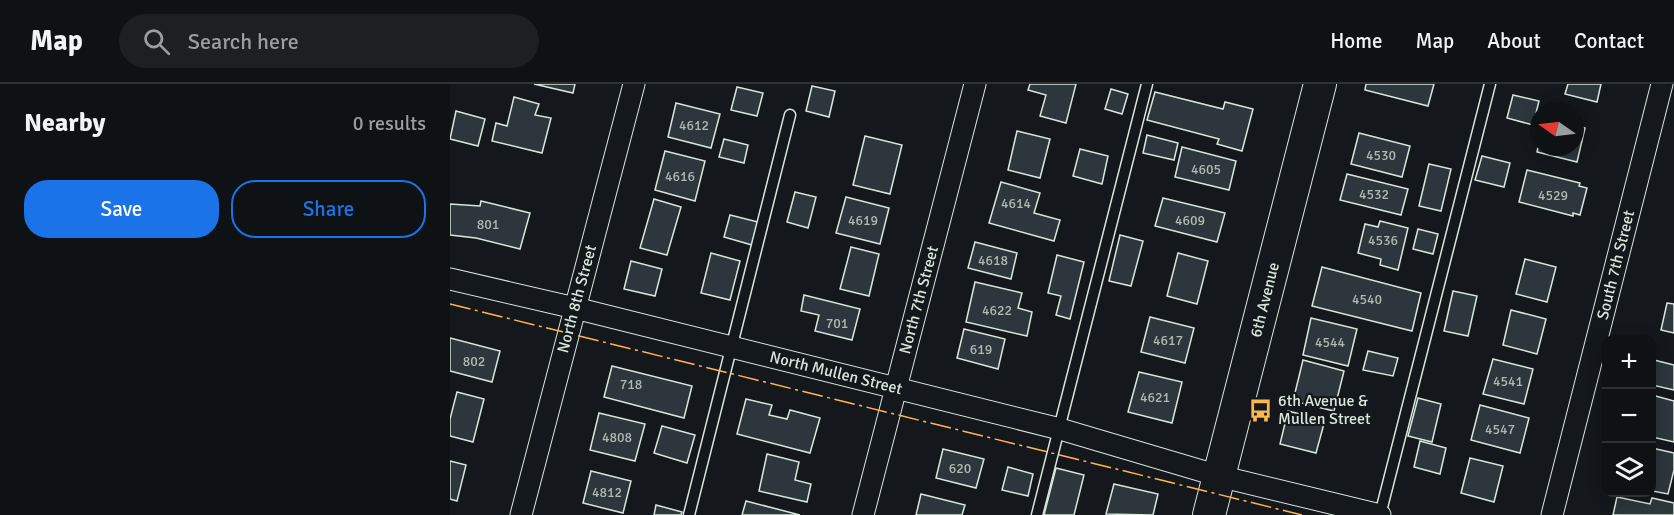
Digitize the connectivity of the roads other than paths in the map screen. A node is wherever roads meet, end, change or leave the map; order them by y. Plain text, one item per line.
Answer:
1 (634, 84) edge
2 (975, 84) edge
3 (1147, 84) edge
4 (1320, 84) edge
5 (1490, 84) edge
6 (1662, 84) edge
7 (790, 115) dead end
8 (450, 279) edge
9 (575, 308) junction
10 (732, 348) junction
11 (896, 388) junction
12 (1060, 429) junction
13 (1219, 476) junction
14 (521, 515) edge
15 (689, 515) edge
16 (862, 515) edge
17 (1037, 515) edge
18 (1209, 515) edge
19 (1380, 515) edge
20 (1552, 515) edge

1 - 9 street, North 8th Street
2 - 11 street, North 7th Street
3 - 12 lane
4 - 13 main road, 6th Avenue
5 - 19 lane
6 - 20 street, South 7th Street
7 - 10 lane
8 - 9 street, North Mullen Street
9 - 10 street, North Mullen Street
9 - 14 street, North 8th Street
10 - 11 street, North Mullen Street
10 - 15 lane
11 - 12 street, North Mullen Street
11 - 16 street, North 7th Street
12 - 13 street, North Mullen Street
12 - 17 lane
13 - 18 main road, 6th Avenue
13 - 19 street, North Mullen Street

